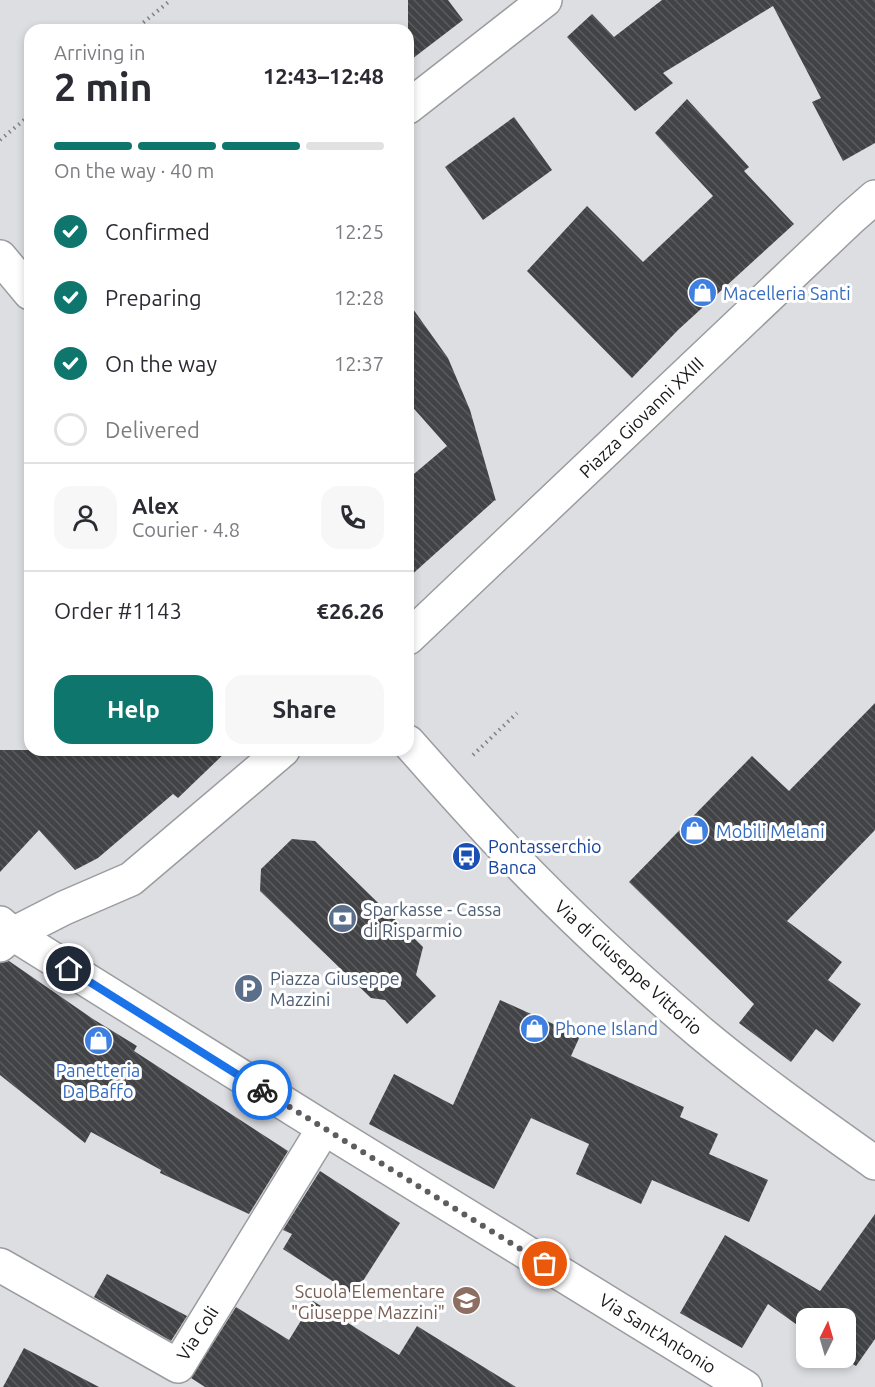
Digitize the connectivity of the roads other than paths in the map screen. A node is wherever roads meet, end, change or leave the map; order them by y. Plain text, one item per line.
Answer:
1 (545, 0) edge
2 (414, 102) edge
3 (875, 198) edge
4 (0, 257) edge
5 (24, 286) edge
6 (414, 632) edge
7 (414, 749) edge
8 (276, 756) edge
9 (4, 934) edge
10 (324, 1128) junction
11 (875, 1163) edge
12 (0, 1265) edge
13 (746, 1387) edge

1 - 2 street
3 - 6 street, Piazza Giovanni XXIII
4 - 5 street
7 - 11 street, Via di Giuseppe Vittorio
8 - 9 street
9 - 10 street
10 - 12 street, Via Coli
10 - 13 street, Via Sant'Antonio

